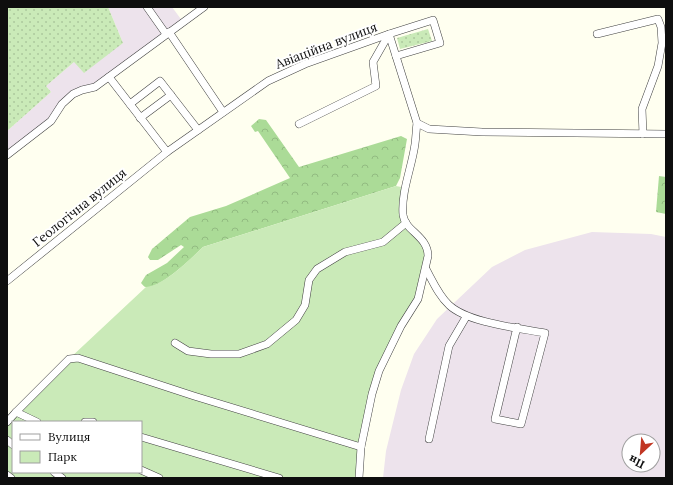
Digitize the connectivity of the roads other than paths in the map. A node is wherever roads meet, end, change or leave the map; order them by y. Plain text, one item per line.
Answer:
1 (147, 7) edge
2 (204, 7) edge
3 (167, 33) junction
4 (389, 34) junction
5 (597, 34) dead end
6 (396, 56) junction
7 (109, 77) junction
8 (171, 95) junction
9 (130, 104) junction
10 (223, 112) junction
11 (140, 118) junction
12 (417, 123) junction
13 (299, 124) dead end
14 (198, 130) junction
15 (643, 134) junction
16 (666, 134) edge
17 (167, 152) junction
18 (7, 155) edge
19 (406, 223) junction
20 (426, 269) junction
21 (7, 281) edge
22 (466, 317) junction
23 (517, 327) junction
24 (175, 343) dead end
25 (16, 412) junction
26 (35, 421) edge
27 (7, 422) edge
28 (142, 436) edge
29 (429, 439) dead end
30 (361, 447) junction
31 (142, 470) edge
32 (7, 475) edge
33 (11, 478) edge
34 (159, 478) edge
35 (278, 478) edge
36 (359, 478) edge

1 - 3 street
2 - 3 street
3 - 7 street
3 - 10 street
4 - 6 street, Авіаційна вулиця
4 - 6 street
4 - 10 street, Авіаційна вулиця
4 - 13 street
5 - 15 street
6 - 12 street, Авіаційна вулиця
7 - 9 street
7 - 18 street
8 - 9 street
8 - 11 street
8 - 14 street
9 - 11 street
10 - 14 street, Авіаційна вулиця
11 - 17 street
12 - 15 street
12 - 19 street
14 - 17 street, Авіаційна вулиця
15 - 16 street
17 - 21 street, Геологічна вулиця
19 - 20 street
19 - 24 street
20 - 22 street
20 - 30 street
22 - 23 street
22 - 29 street
23 - 23 street
25 - 26 street
25 - 27 street
25 - 30 street
28 - 35 street
30 - 36 street
31 - 34 street
32 - 33 street

